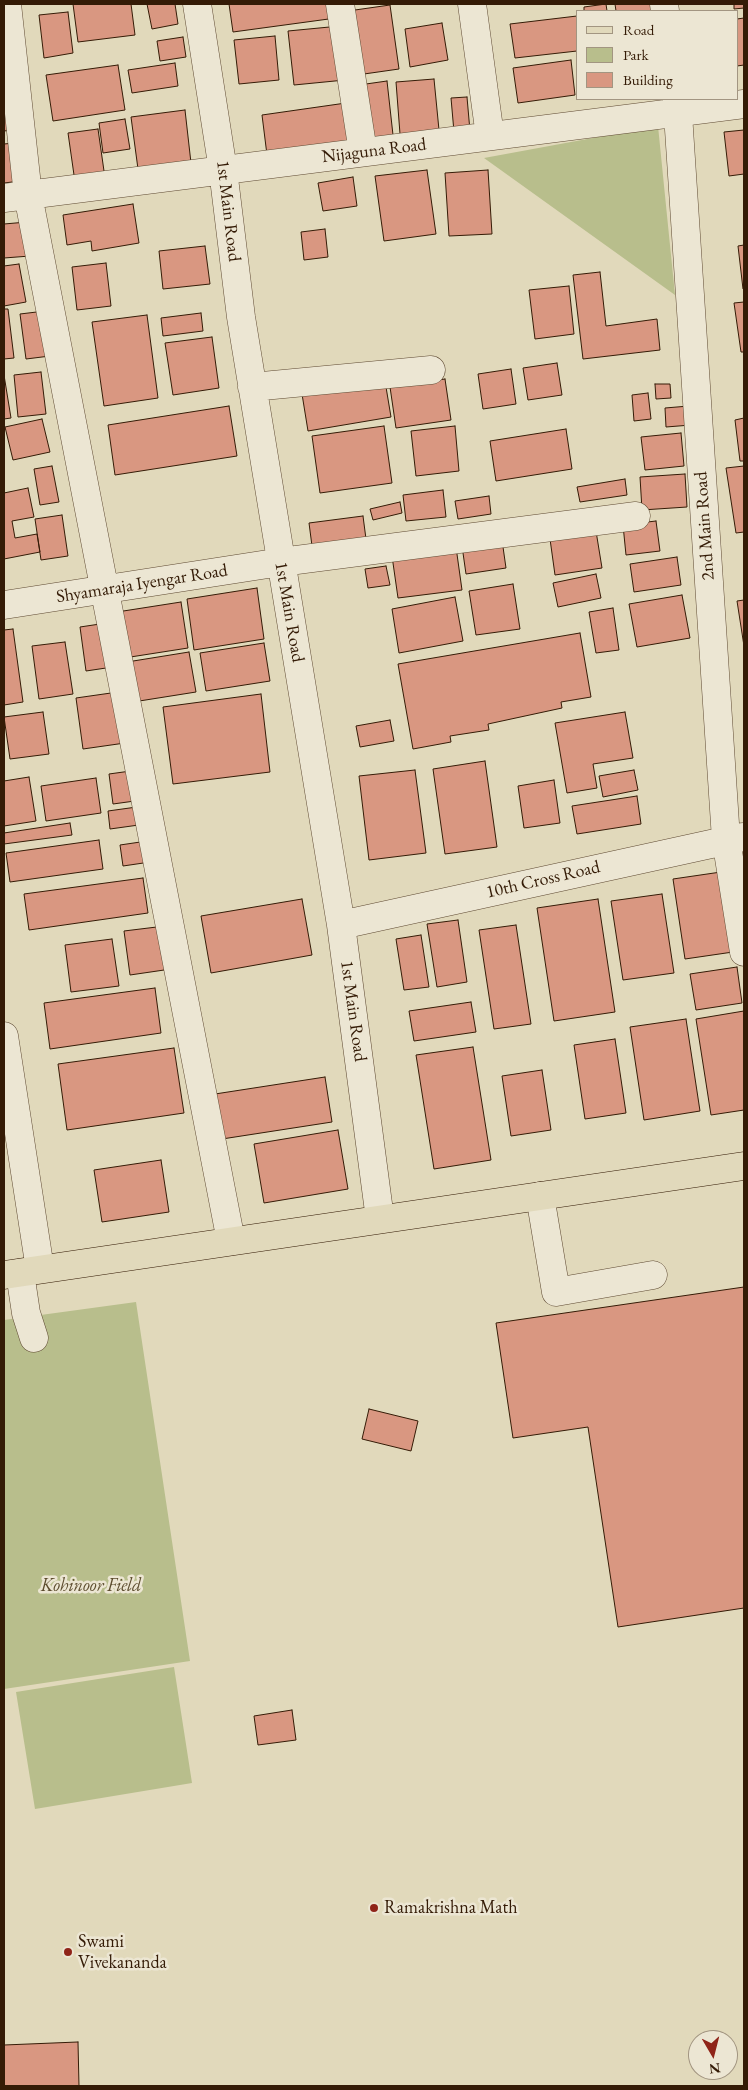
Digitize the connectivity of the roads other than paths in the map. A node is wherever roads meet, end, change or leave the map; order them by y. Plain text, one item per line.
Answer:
1 (7, 4) edge
2 (197, 4) edge
3 (340, 4) edge
4 (472, 4) edge
5 (744, 104) edge
6 (677, 105) edge
7 (490, 136) junction
8 (363, 152) junction
9 (223, 170) junction
10 (16, 196) edge
11 (431, 370) dead end
12 (252, 388) junction
13 (636, 516) dead end
14 (280, 562) junction
15 (105, 590) junction
16 (4, 605) edge
17 (735, 838) edge
18 (342, 925) junction
19 (744, 952) edge
20 (4, 1036) edge
21 (744, 1166) edge
22 (540, 1196) junction
23 (380, 1219) junction
24 (232, 1241) junction
25 (21, 1272) edge
26 (653, 1275) dead end
27 (34, 1338) dead end

1 - 10 street
2 - 9 street, 1st Main Road
3 - 8 street
4 - 7 street
5 - 6 street, Nijaguna Road
6 - 7 street, Nijaguna Road
6 - 17 street, 2nd Main Road
7 - 8 street, Nijaguna Road
8 - 9 street, Nijaguna Road
9 - 10 street, Nijaguna Road
9 - 12 street, 1st Main Road
10 - 15 street
11 - 12 street
12 - 14 street, 1st Main Road
13 - 14 street, Shyamaraja Iyengar Road
14 - 15 street, Shyamaraja Iyengar Road
14 - 18 street, 1st Main Road
15 - 16 street, Shyamaraja Iyengar Road
15 - 24 street
17 - 18 street, 10th Cross Road
17 - 19 street, 2nd Main Road
18 - 23 street, 1st Main Road
20 - 25 street
21 - 22 main road
22 - 23 main road
22 - 26 street
23 - 24 main road
24 - 25 main road
25 - 27 street

